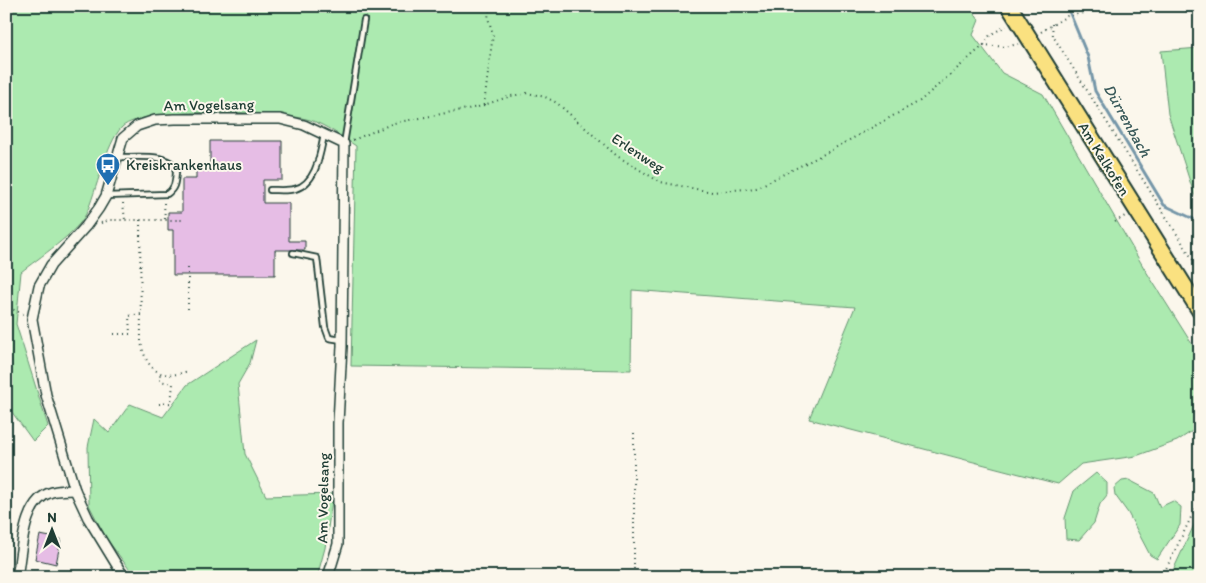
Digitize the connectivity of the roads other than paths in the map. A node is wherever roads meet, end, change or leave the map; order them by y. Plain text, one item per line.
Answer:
1 (1009, 6) edge
2 (364, 20) dead end
3 (324, 133) junction
4 (344, 144) junction
5 (116, 158) junction
6 (270, 190) dead end
7 (106, 196) junction
8 (293, 253) dead end
9 (1200, 311) edge
10 (342, 340) junction
11 (75, 490) junction
12 (17, 577) edge
13 (124, 577) edge
14 (328, 577) edge

1 - 9 main road, Am Kalkofen
2 - 4 lane
3 - 4 street, Am Vogelsang
3 - 5 street, Am Vogelsang
3 - 6 lane
4 - 10 street, Am Vogelsang
5 - 7 street, Am Vogelsang
5 - 7 lane
7 - 11 street, Am Vogelsang
8 - 10 lane
10 - 14 street, Am Vogelsang
11 - 12 street
11 - 13 street, Am Vogelsang

